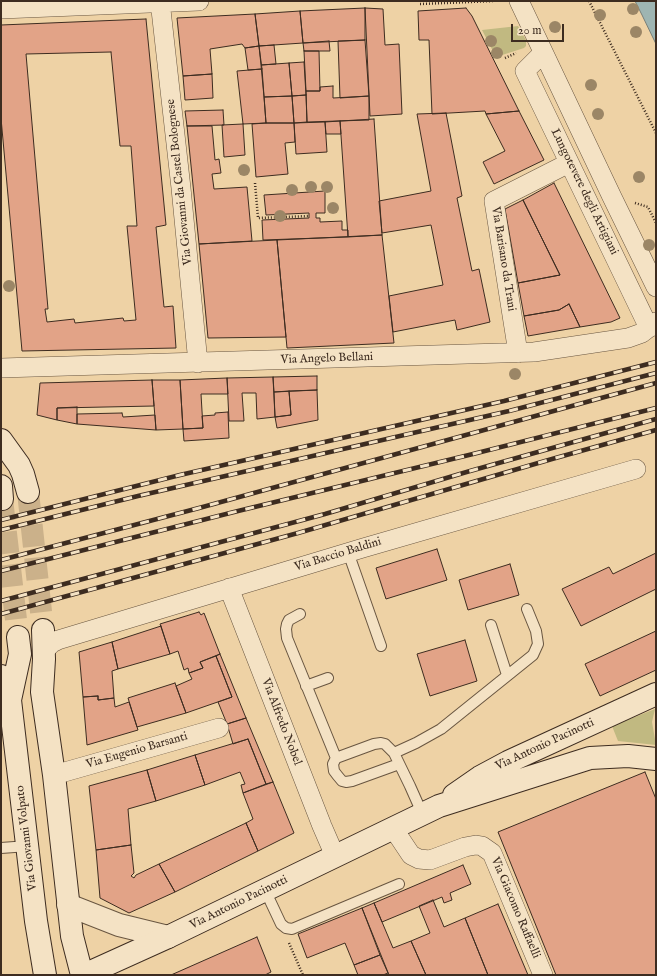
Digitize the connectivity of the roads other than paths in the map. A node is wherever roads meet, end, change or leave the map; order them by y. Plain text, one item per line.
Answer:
1 (199, 1) edge
2 (519, 1) edge
3 (161, 2) edge
4 (1, 9) edge
5 (543, 53) junction
6 (569, 163) junction
7 (656, 287) edge
8 (652, 325) edge
9 (518, 353) junction
10 (198, 363) junction
11 (1, 368) edge
12 (1, 440) edge
13 (636, 469) dead end
14 (28, 492) tunnel mouth
15 (348, 552) junction
16 (229, 588) junction
17 (527, 609) dead end
18 (300, 614) dead end
19 (491, 625) dead end
20 (44, 641) joint
21 (381, 646) dead end
22 (507, 675) junction
23 (1, 676) edge
24 (328, 678) dead end
25 (306, 686) junction
26 (42, 692) junction
27 (656, 694) edge
28 (10, 700) junction
29 (219, 728) dead end
30 (394, 753) junction
31 (336, 758) junction
32 (656, 759) edge
33 (399, 764) junction
34 (54, 775) junction
35 (430, 809) junction
36 (393, 828) junction
37 (28, 846) junction
38 (1, 848) edge
39 (335, 856) junction
40 (399, 884) dead end
41 (265, 890) junction
42 (68, 905) junction
43 (168, 937) junction
44 (45, 975) edge
45 (83, 975) edge
46 (543, 975) edge

1 - 3 street
2 - 5 street, Lungotevere degli Artigiani
3 - 4 street
3 - 10 street, Via Giovanni da Castel Bolognese
5 - 6 street, Lungotevere degli Artigiani
5 - 7 street, Lungotevere degli Artigiani
6 - 8 street, Lungotevere degli Artigiani
6 - 9 street, Via Barisano da Trani
8 - 9 street, Via Angelo Bellani
9 - 10 street, Via Angelo Bellani
10 - 11 street, Via Angelo Bellani
12 - 14 main road
13 - 15 street, Via Baccio Baldini
15 - 16 street, Via Baccio Baldini
15 - 21 lane
16 - 20 street, Via Baccio Baldini
16 - 39 street, Via Alfredo Nobel
17 - 22 lane
18 - 25 lane
19 - 22 lane
20 - 26 main road, Via Giovanni Volpato
22 - 30 lane
23 - 28 main road, Via Giovanni Volpato
24 - 25 lane
25 - 31 lane
26 - 28 main road, Via Giovanni Volpato
26 - 34 main road, Via Giovanni Volpato
27 - 35 main road, Via Antonio Pacinotti
28 - 37 main road, Via Giovanni Volpato
29 - 34 street, Via Eugenio Barsanti
30 - 31 lane
30 - 33 lane
31 - 33 lane
32 - 35 main road, Via Antonio Pacinotti
33 - 35 lane
34 - 42 main road, Via Giovanni Volpato
35 - 36 main road, Via Antonio Pacinotti
36 - 39 main road, Via Antonio Pacinotti
36 - 46 street, Via Giacomo Raffaelli
37 - 38 lane
37 - 44 main road, Via Giovanni Volpato
39 - 41 main road, Via Antonio Pacinotti
40 - 41 lane
41 - 43 main road, Via Antonio Pacinotti
42 - 43 main road
42 - 45 main road, Via Giovanni Volpato
43 - 45 main road, Via Antonio Pacinotti

